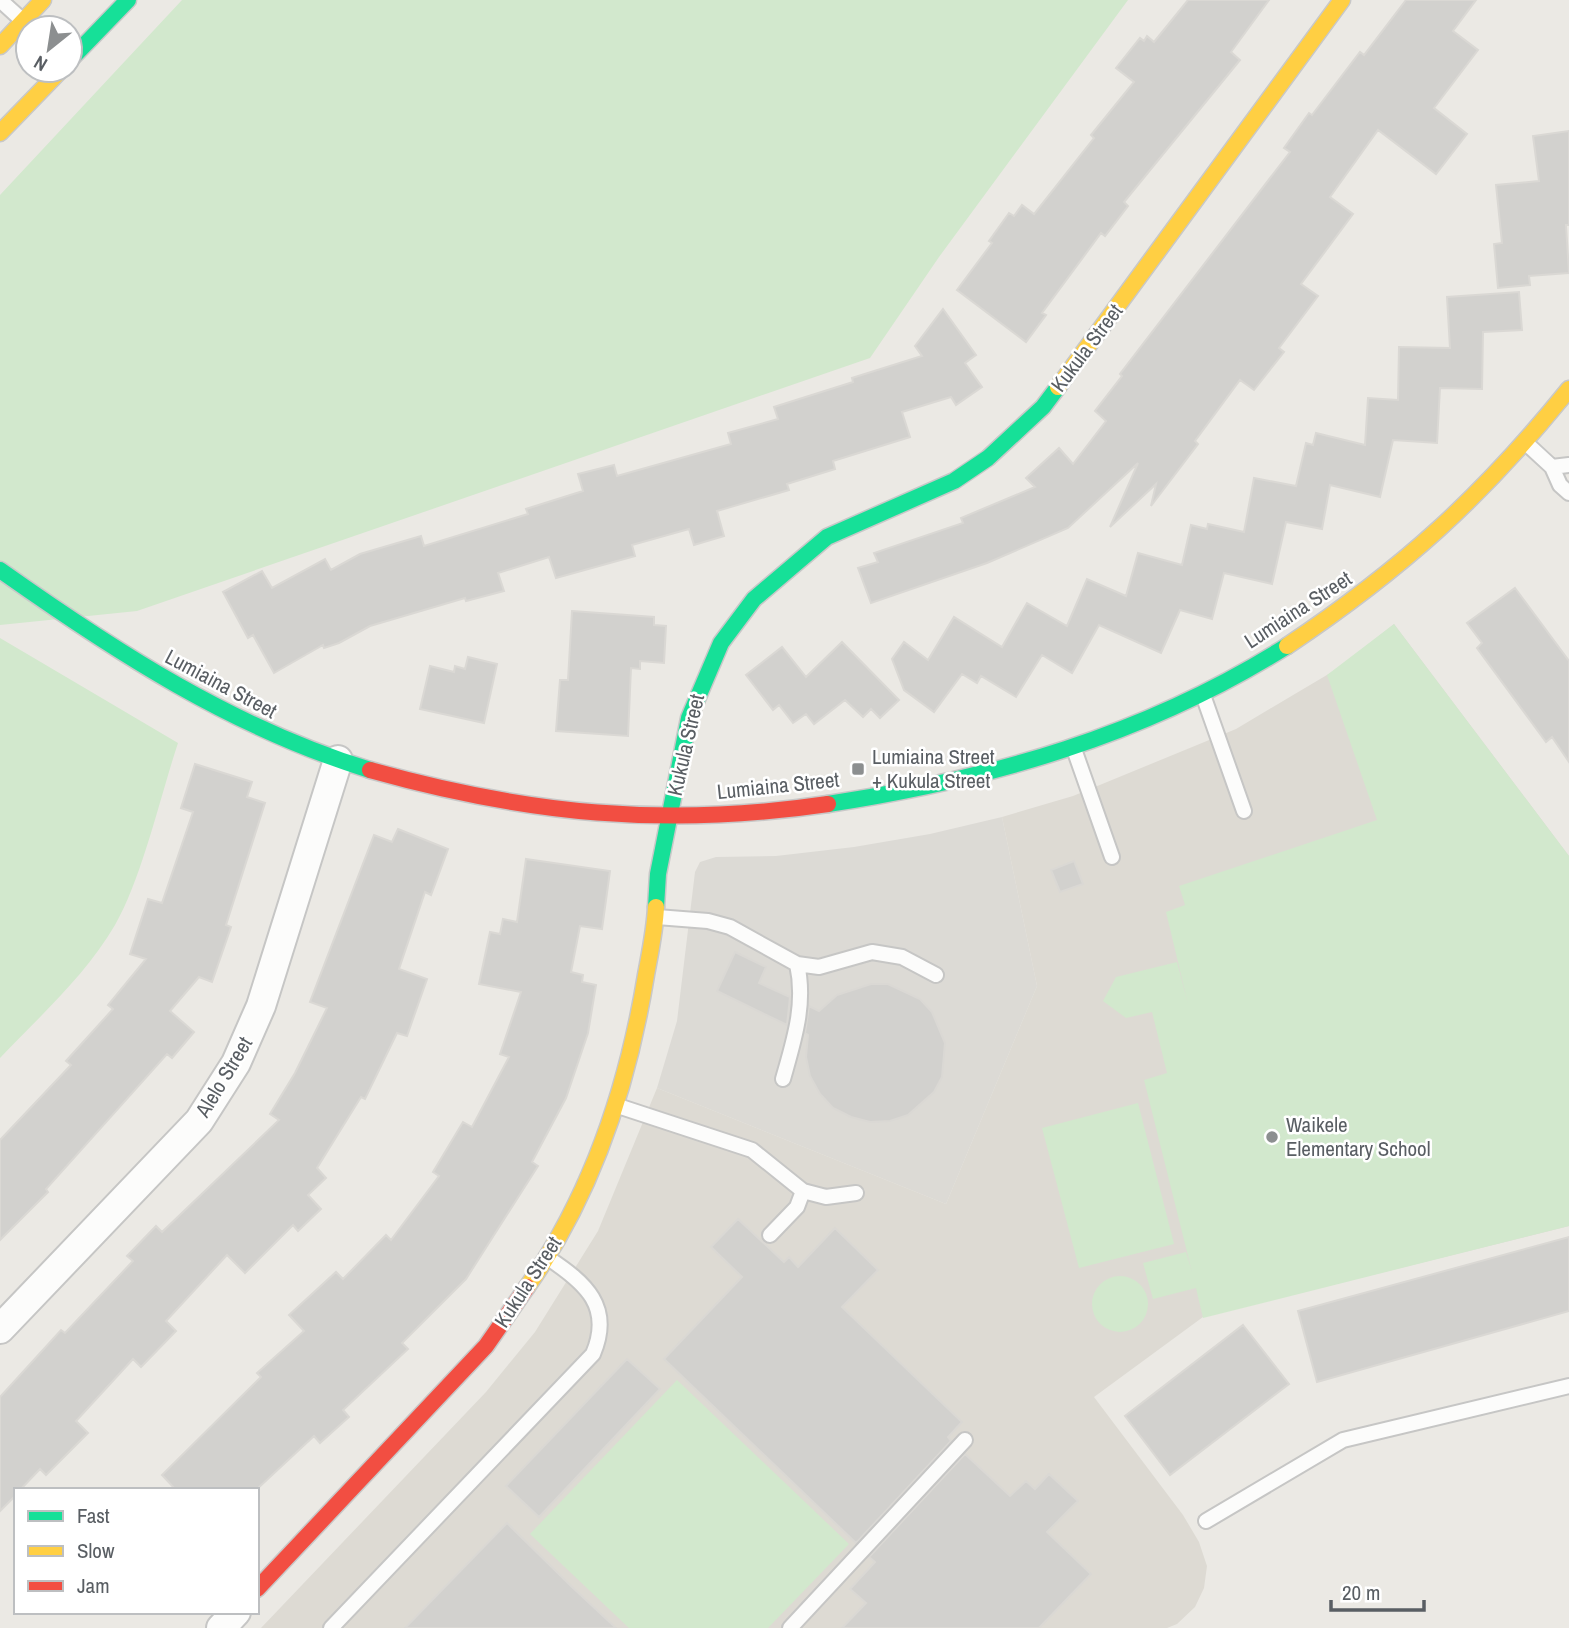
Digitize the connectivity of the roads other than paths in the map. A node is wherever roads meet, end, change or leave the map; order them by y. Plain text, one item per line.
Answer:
1 (0, 0) edge
2 (43, 0) edge
3 (128, 0) edge
4 (1342, 0) edge
5 (15, 14) edge
6 (30, 14) edge
7 (14, 31) edge
8 (0, 46) edge
9 (84, 46) edge
10 (47, 84) edge
11 (0, 133) edge
12 (1569, 389) edge
13 (1525, 443) junction
14 (1569, 465) edge
15 (1552, 467) junction
16 (1569, 493) edge
17 (0, 570) edge
18 (1202, 694) junction
19 (1074, 748) junction
20 (338, 761) junction
21 (1244, 811) dead end
22 (669, 816) junction
23 (1112, 857) dead end
24 (656, 917) junction
25 (797, 964) junction
26 (936, 975) dead end
27 (783, 1079) dead end
28 (617, 1105) junction
29 (803, 1191) junction
30 (856, 1193) dead end
31 (770, 1235) dead end
32 (548, 1258) junction
33 (0, 1329) edge
34 (1569, 1386) edge
35 (965, 1440) dead end
36 (1206, 1521) dead end
37 (259, 1587) edge
38 (234, 1614) edge
39 (221, 1628) edge
40 (331, 1628) edge
41 (790, 1628) edge

1 - 5 lane
2 - 6 street
3 - 9 street
4 - 22 street, Kukula Street
7 - 8 street
10 - 11 street
12 - 13 street, Lumiaina Street
13 - 15 lane
13 - 18 street, Lumiaina Street
14 - 15 lane
15 - 16 lane
17 - 20 street, Lumiaina Street
18 - 19 street, Lumiaina Street
18 - 21 lane
19 - 22 street, Lumiaina Street
19 - 23 lane
20 - 22 street, Lumiaina Street
20 - 33 street, Alelo Street
22 - 24 street, Kukula Street
24 - 25 lane
24 - 28 street, Kukula Street
25 - 26 lane
25 - 27 lane
28 - 29 lane
28 - 32 street, Kukula Street
29 - 30 lane
29 - 31 lane
32 - 37 street, Kukula Street
32 - 40 lane
34 - 36 lane
35 - 41 lane
38 - 39 street

